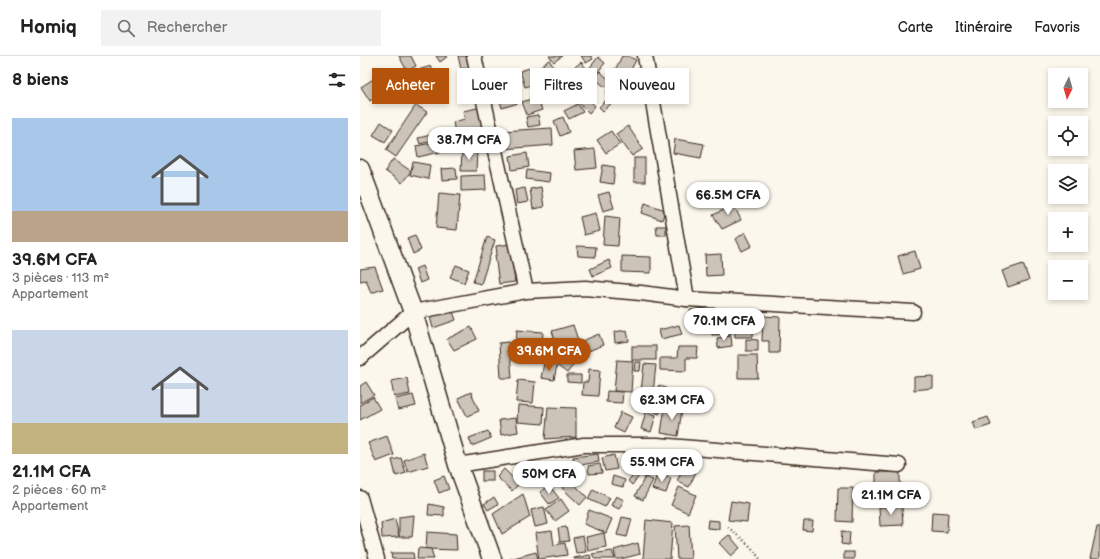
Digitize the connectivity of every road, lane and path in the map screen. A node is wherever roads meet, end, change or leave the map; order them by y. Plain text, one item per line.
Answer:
1 (474, 56) edge
2 (645, 56) edge
3 (360, 169) edge
4 (526, 291) junction
5 (687, 299) junction
6 (414, 312) junction
7 (913, 312) dead end
8 (360, 358) edge
9 (458, 465) junction
10 (899, 465) dead end
11 (360, 498) edge
12 (728, 526) dead end
13 (377, 559) edge
14 (492, 559) edge
15 (760, 559) edge

1 - 4 street
2 - 5 street
3 - 6 street
4 - 5 street
4 - 6 street
5 - 7 street
6 - 8 street
6 - 9 street
9 - 10 street
9 - 14 street
11 - 13 street
12 - 15 path

